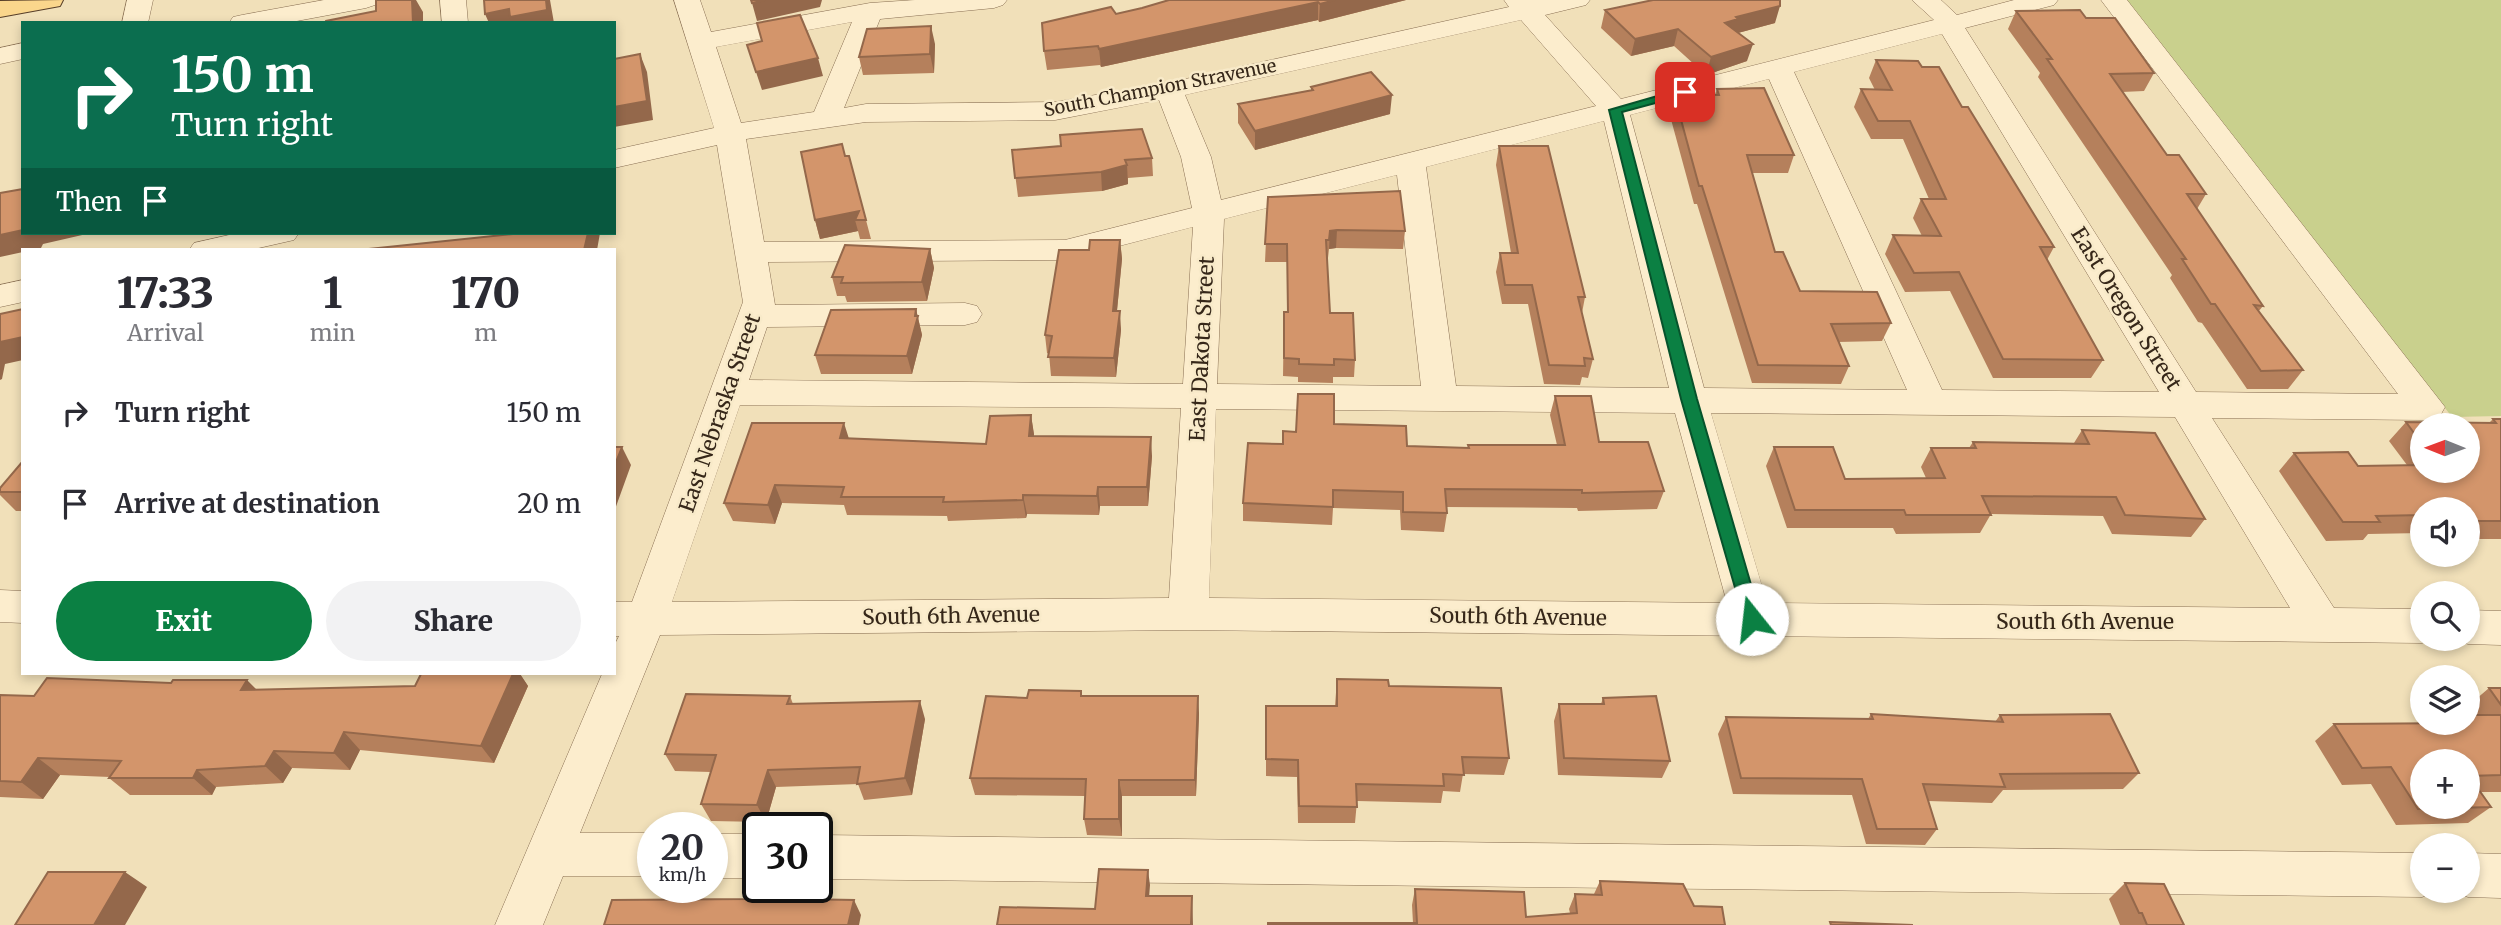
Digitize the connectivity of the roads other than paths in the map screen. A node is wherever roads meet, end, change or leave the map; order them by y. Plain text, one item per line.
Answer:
1 (50, 0) edge
2 (140, 0) edge
3 (366, 0) edge
4 (453, 0) edge
5 (687, 0) edge
6 (994, 0) edge
7 (1577, 0) edge
8 (1924, 0) edge
9 (2045, 0) edge
10 (2114, 0) edge
11 (7, 5) edge
12 (297, 6) edge
13 (1522, 6) edge
14 (870, 11) junction
15 (135, 21) edge
16 (248, 21) edge
17 (455, 21) edge
18 (1950, 24) junction
19 (700, 42) junction
20 (21, 51) edge
21 (0, 56) edge
22 (1778, 68) junction
23 (1168, 90) junction
24 (1615, 110) junction
25 (825, 119) junction
26 (730, 133) junction
27 (616, 159) edge
28 (1410, 161) junction
29 (1209, 213) junction
30 (274, 235) edge
31 (214, 248) edge
32 (750, 252) junction
33 (21, 291) edge
34 (0, 296) edge
35 (965, 314) dead end
36 (754, 316) junction
37 (729, 392) junction
38 (1199, 394) junction
39 (1440, 397) junction
40 (1689, 399) junction
41 (1930, 402) junction
42 (2187, 405) junction
43 (0, 606) edge
44 (21, 607) edge
45 (1188, 614) junction
46 (630, 619) edge
47 (1752, 619) junction
48 (2322, 623) junction
49 (2410, 626) edge
50 (2480, 627) edge
51 (2501, 628) edge
52 (616, 660) edge
53 (611, 675) edge
54 (550, 854) junction
55 (637, 855) edge
56 (833, 857) edge
57 (2410, 875) edge
58 (2480, 875) edge
59 (2501, 876) edge
60 (519, 925) edge

1 - 11 main road
2 - 15 street
3 - 12 street
4 - 17 street
5 - 19 street, East Nebraska Street
6 - 14 street
7 - 13 street, South Champion Stravenue
8 - 18 street, East Oregon Street
9 - 18 street
10 - 42 lane
12 - 16 street
13 - 23 street, South Champion Stravenue
13 - 24 street
14 - 19 street
14 - 25 street
18 - 22 street
18 - 42 street, East Oregon Street
19 - 26 street, East Nebraska Street
20 - 21 street
22 - 24 street
22 - 41 street
23 - 25 street, South Champion Stravenue
23 - 29 street, East Dakota Street
24 - 28 street
24 - 40 street
25 - 26 street, South Champion Stravenue
26 - 27 street, South Champion Stravenue
26 - 32 street, East Nebraska Street
28 - 29 street
28 - 39 street
29 - 32 street
29 - 38 street, East Dakota Street
30 - 31 street
32 - 36 street, East Nebraska Street
33 - 34 street
35 - 36 street
36 - 37 street, East Nebraska Street
37 - 38 lane
37 - 46 street, East Nebraska Street
38 - 39 lane
38 - 45 street, East Dakota Street
39 - 40 lane
40 - 41 lane
40 - 47 street
41 - 42 lane
42 - 48 street, East Oregon Street
43 - 44 street
45 - 46 street, South 6th Avenue
45 - 47 street, South 6th Avenue
46 - 52 street, East Nebraska Street
47 - 48 street, South 6th Avenue
48 - 49 street, South 6th Avenue
50 - 51 street
53 - 54 street, East Nebraska Street
54 - 55 street
54 - 60 street, East Nebraska Street
56 - 57 street
58 - 59 street

